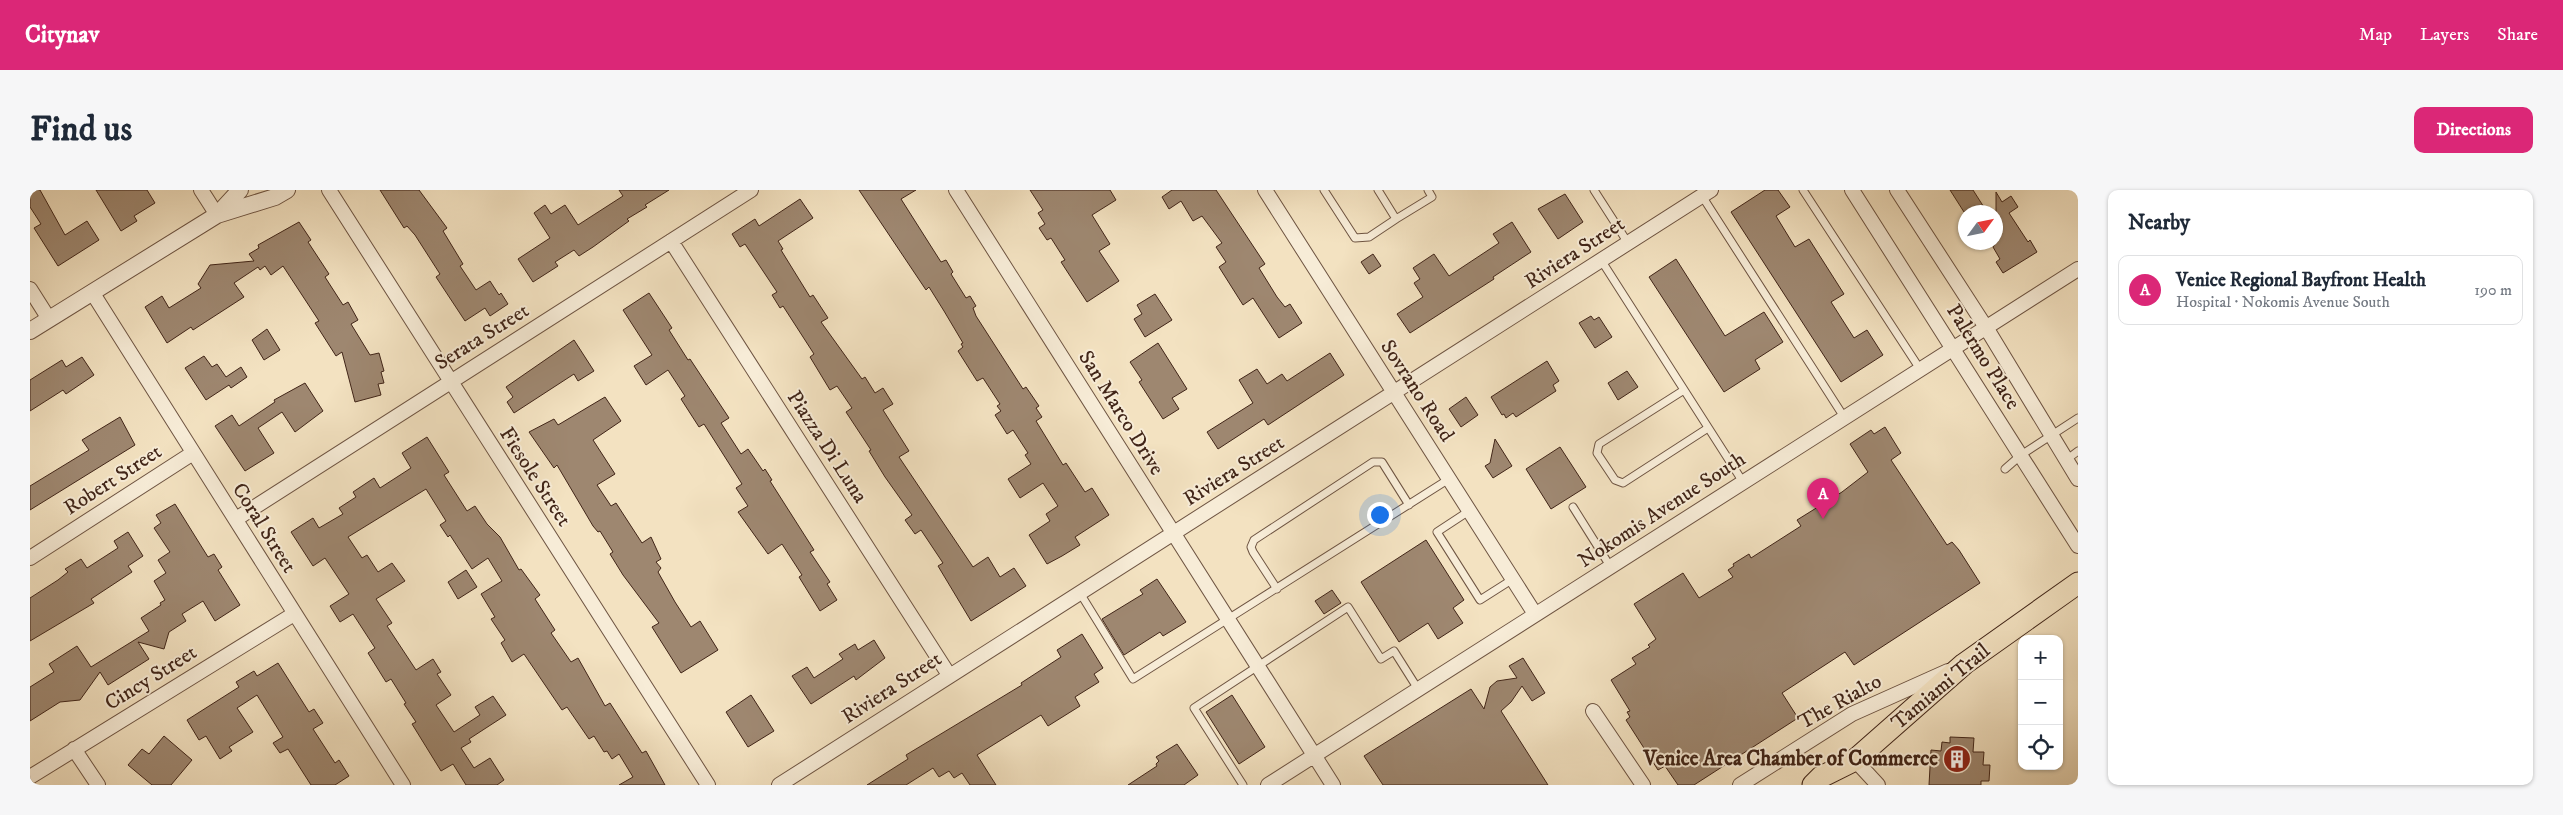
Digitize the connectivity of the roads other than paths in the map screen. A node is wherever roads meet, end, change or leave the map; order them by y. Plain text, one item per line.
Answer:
1 (201, 190) edge
2 (240, 190) edge
3 (287, 190) edge
4 (329, 190) edge
5 (751, 190) edge
6 (956, 190) edge
7 (1265, 190) edge
8 (1324, 190) edge
9 (1378, 190) edge
10 (1428, 190) edge
11 (1594, 190) edge
12 (1803, 190) edge
13 (1852, 190) edge
14 (1897, 190) edge
15 (1706, 193) edge
16 (217, 215) junction
17 (1396, 219) junction
18 (671, 241) junction
19 (1628, 243) junction
20 (1601, 260) junction
21 (2078, 269) edge
22 (30, 289) edge
23 (92, 292) junction
24 (50, 319) junction
25 (1987, 329) junction
26 (30, 332) edge
27 (1954, 349) junction
28 (1920, 368) junction
29 (450, 382) junction
30 (1684, 390) junction
31 (1394, 393) junction
32 (1844, 417) junction
33 (2078, 418) edge
34 (1708, 428) junction
35 (2050, 435) junction
36 (2078, 452) edge
37 (193, 453) junction
38 (2021, 455) junction
39 (2066, 460) junction
40 (2005, 469) dead end
41 (1449, 479) junction
42 (2078, 479) edge
43 (1743, 482) junction
44 (1409, 505) junction
45 (1574, 507) dead end
46 (1470, 511) junction
47 (236, 519) junction
48 (1174, 533) junction
49 (2078, 546) edge
50 (30, 558) edge
51 (1610, 566) junction
52 (1513, 579) junction
53 (2078, 583) edge
54 (1277, 589) junction
55 (1080, 593) junction
56 (294, 614) junction
57 (1536, 614) junction
58 (1229, 619) junction
59 (1964, 664) junction
60 (1259, 666) junction
61 (950, 675) junction
62 (1418, 689) junction
63 (1593, 711) dead end
64 (74, 749) junction
65 (1314, 755) junction
66 (1855, 760) junction
67 (30, 777) edge
68 (98, 785) edge
69 (403, 785) edge
70 (708, 785) edge
71 (778, 785) edge
72 (1243, 785) edge
73 (1268, 785) edge
74 (1333, 785) edge
75 (1643, 785) edge
76 (1740, 785) edge
77 (1812, 785) edge
78 (1845, 785) edge
79 (1878, 785) edge

1 - 16 street
2 - 16 street
3 - 16 street
4 - 29 street, Fiesole Street
5 - 18 street, Serata Street
6 - 48 street, San Marco Drive
7 - 31 street, Sovrano Road
8 - 17 lane
9 - 17 lane
10 - 17 lane
11 - 19 lane
12 - 28 lane
13 - 27 street, Palermo Place
14 - 25 street, Palermo Place
15 - 19 street, Riviera Street
15 - 32 lane
16 - 23 street
18 - 29 street, Serata Street
18 - 61 street, Piazza Di Luna
19 - 20 street, Riviera Street
20 - 30 lane
20 - 31 street, Riviera Street
21 - 25 street, Nokomis Avenue South
22 - 24 street
23 - 24 street
23 - 37 street, Coral Street
24 - 26 street
25 - 27 street, Nokomis Avenue South
25 - 35 street, Palermo Place
27 - 28 street, Nokomis Avenue South
27 - 38 street, Palermo Place
28 - 32 street, Nokomis Avenue South
29 - 47 street, Serata Street
29 - 70 street, Fiesole Street
30 - 34 lane
30 - 34 lane
31 - 41 street, Sovrano Road
31 - 48 street, Riviera Street
32 - 43 street, Nokomis Avenue South
33 - 35 lane
34 - 43 lane
35 - 38 lane
35 - 39 street, Palermo Place
36 - 39 lane
37 - 47 street, Coral Street
37 - 50 street, Robert Street
38 - 40 lane
38 - 49 street, Palermo Place
39 - 42 street, Palermo Place
41 - 44 lane
41 - 46 street, Sovrano Road
43 - 51 street, Nokomis Avenue South
44 - 54 lane
44 - 54 lane
45 - 51 lane
46 - 52 street, Sovrano Road
46 - 52 lane
47 - 56 street, Coral Street
48 - 55 street, Riviera Street
48 - 58 street, San Marco Drive
51 - 57 street, Nokomis Avenue South
52 - 57 street, Sovrano Road
53 - 59 main road, Tamiami Trail
54 - 58 lane
55 - 58 lane
55 - 61 street, Riviera Street
56 - 64 street, Cincy Street
56 - 69 street, Coral Street
57 - 62 street, Nokomis Avenue South
58 - 60 street, San Marco Drive
59 - 66 main road, Tamiami Trail
59 - 76 street, The Rialto
60 - 62 lane
60 - 65 street, San Marco Drive
60 - 72 lane
61 - 71 street, Riviera Street
62 - 65 street, Nokomis Avenue South
63 - 75 street
64 - 67 street, Cincy Street
64 - 68 street
65 - 73 street, Nokomis Avenue South
65 - 74 street, San Marco Drive
66 - 77 main road, Tamiami Trail
66 - 78 main road, Tamiami Trail
66 - 79 street

